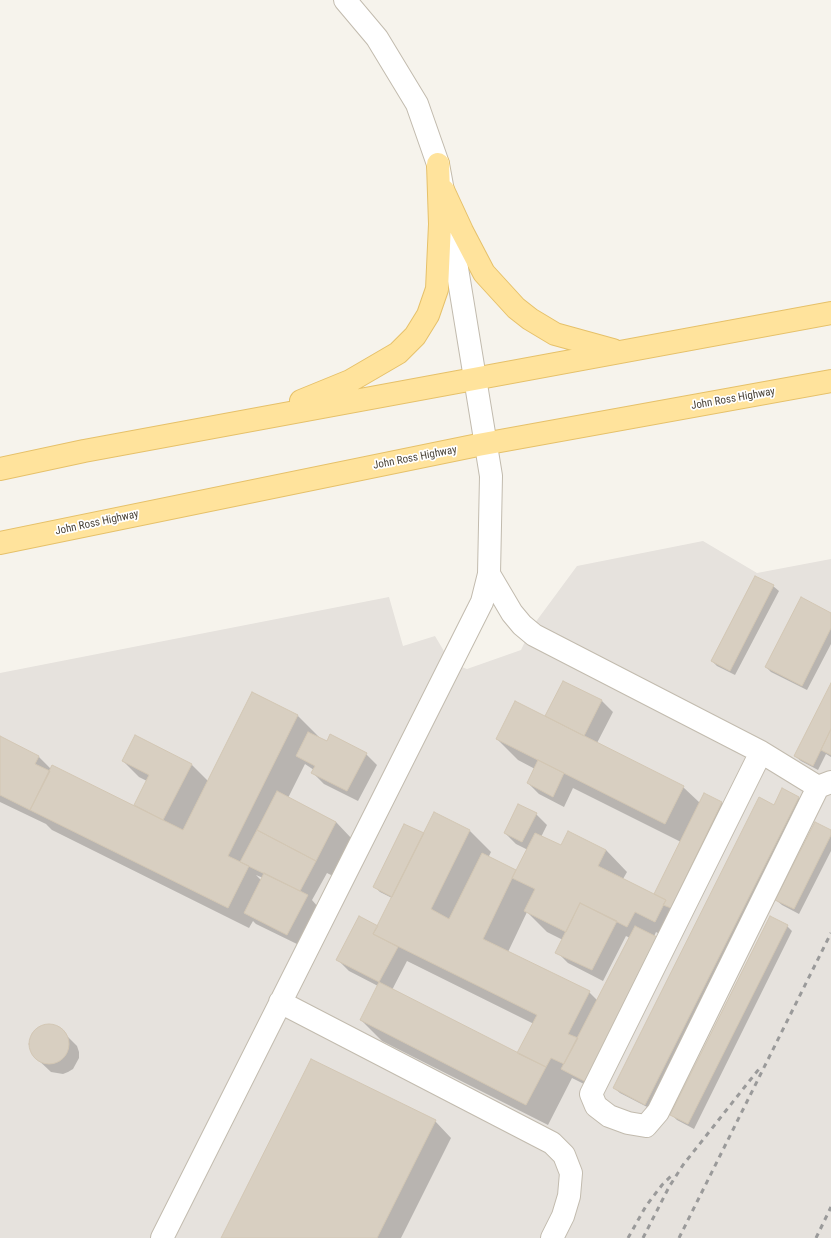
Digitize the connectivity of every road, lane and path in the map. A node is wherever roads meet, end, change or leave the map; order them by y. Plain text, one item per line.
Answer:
1 (345, 0) edge
2 (438, 164) junction
3 (443, 190) junction
4 (831, 313) edge
5 (618, 352) junction
6 (474, 378) junction
7 (831, 381) edge
8 (258, 419) junction
9 (486, 444) junction
10 (0, 469) edge
11 (0, 543) edge
12 (489, 574) junction
13 (761, 752) junction
14 (824, 785) edge
15 (280, 1002) junction
16 (162, 1238) edge
17 (552, 1238) edge

1 - 2 street
2 - 3 street
2 - 8 main road
3 - 5 main road
3 - 6 street
4 - 5 main road
5 - 6 main road
6 - 8 main road
6 - 9 street
7 - 9 main road, John Ross Highway
8 - 10 main road
9 - 11 main road, John Ross Highway
9 - 12 street
12 - 13 street
12 - 15 street
13 - 14 street
13 - 14 street
15 - 16 street
15 - 17 street

